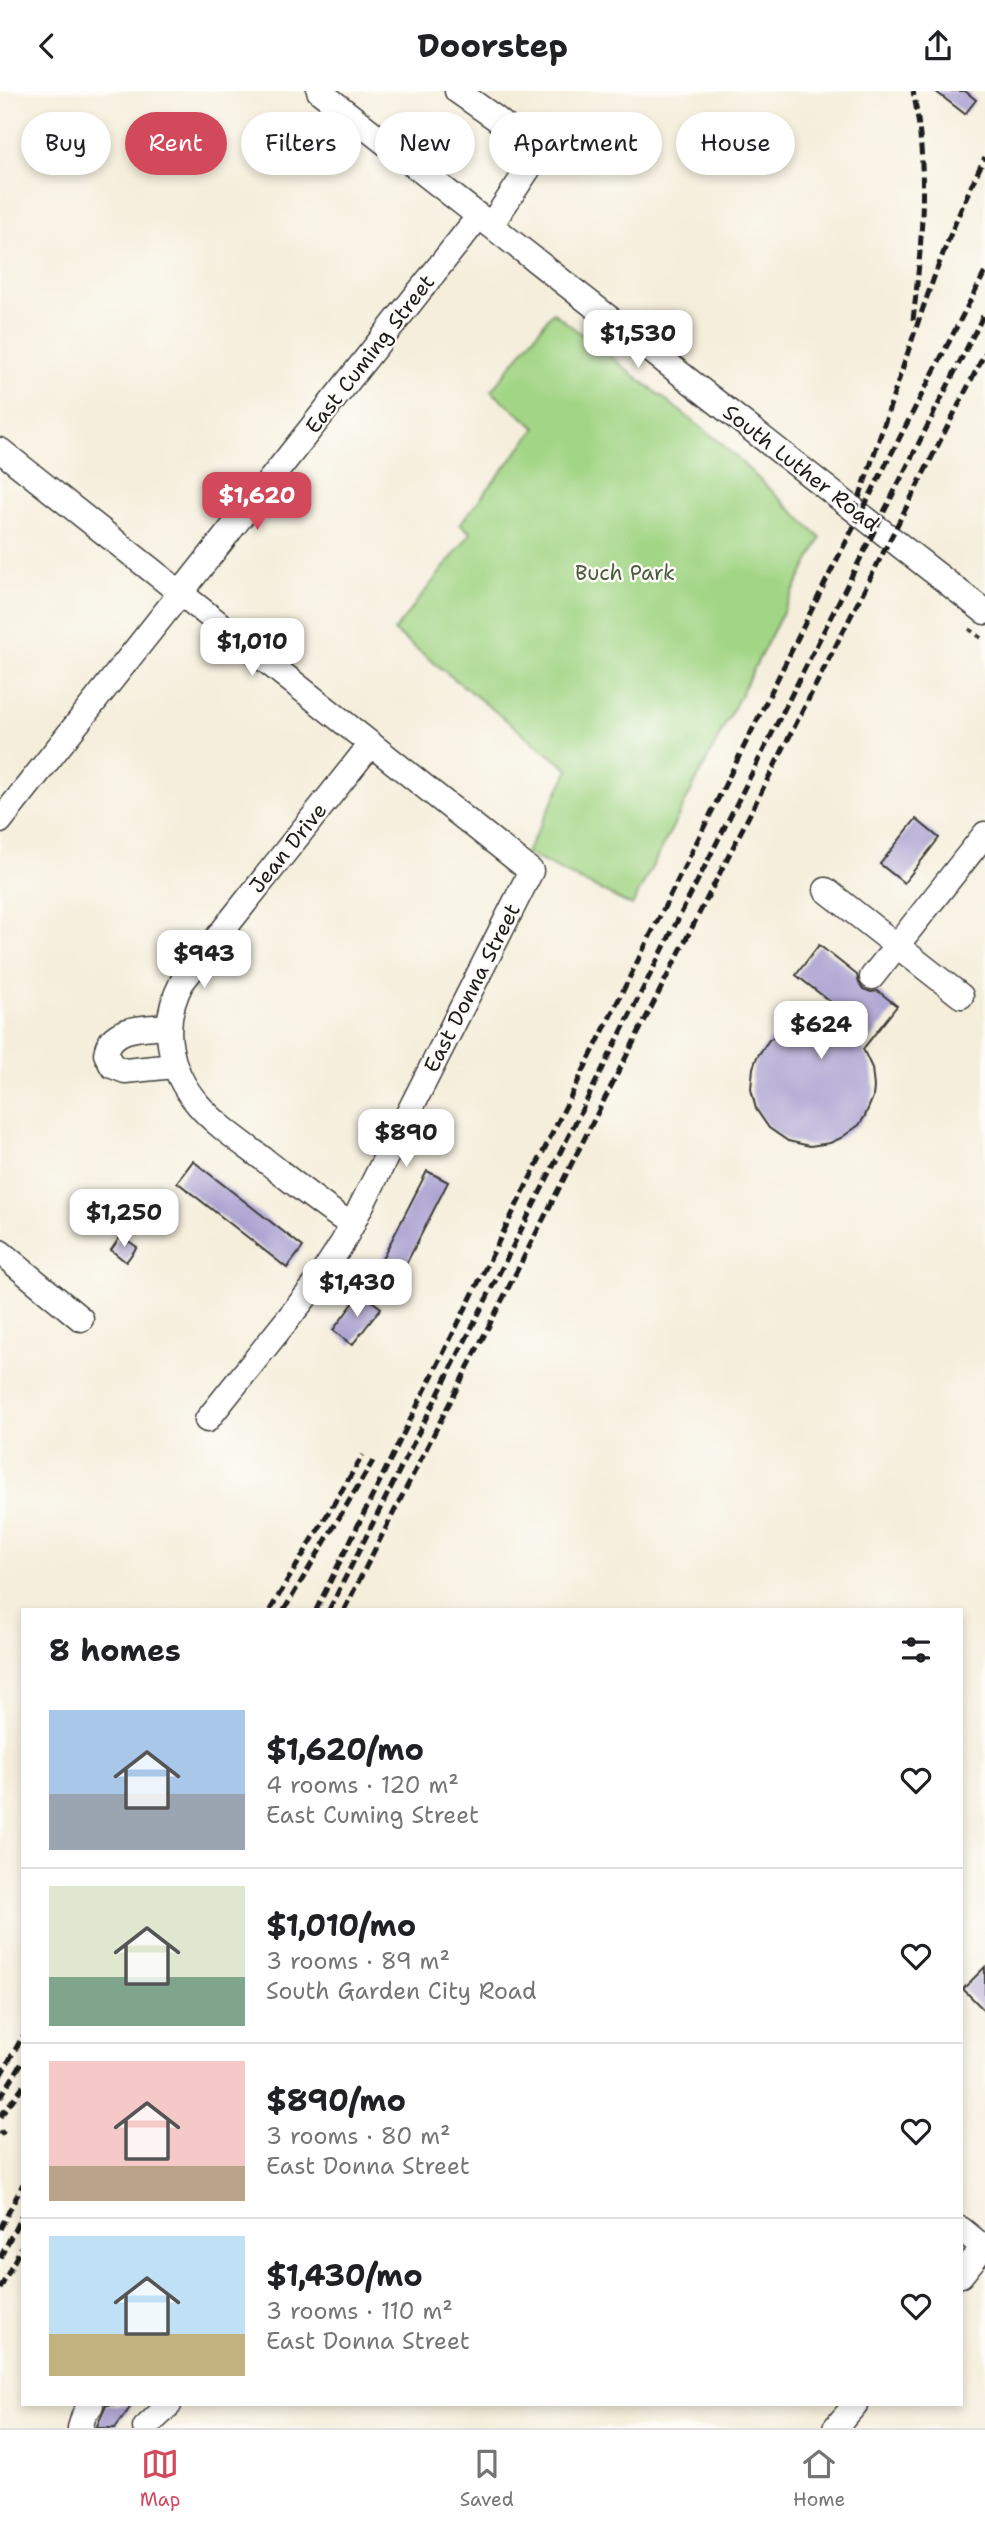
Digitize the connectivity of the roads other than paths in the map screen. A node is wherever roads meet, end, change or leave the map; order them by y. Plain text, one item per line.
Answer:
1 (319, 91) edge
2 (457, 91) edge
3 (485, 221) junction
4 (0, 450) edge
5 (180, 593) junction
6 (985, 612) edge
7 (372, 744) junction
8 (0, 821) edge
9 (985, 834) edge
10 (826, 890) dead end
11 (897, 945) junction
12 (872, 977) dead end
13 (961, 996) dead end
14 (169, 1026) junction
15 (174, 1066) junction
16 (352, 1225) junction
17 (0, 1252) edge
18 (81, 1319) dead end
19 (207, 1420) dead end
20 (963, 2230) edge
21 (984, 2246) edge
22 (963, 2272) edge
23 (91, 2406) edge
24 (168, 2406) edge
25 (854, 2406) edge
26 (146, 2426) edge
27 (80, 2428) edge
28 (835, 2428) edge

1 - 3 street, South Luther Road
2 - 3 street, East Cuming Street
3 - 5 street, East Cuming Street
3 - 6 street, South Luther Road
4 - 5 street
5 - 7 street
5 - 8 street, East Cuming Street
7 - 14 street, Jean Drive
7 - 16 street, East Donna Street
9 - 11 street
10 - 11 street
11 - 12 street
11 - 13 street
14 - 15 street, Jean Drive
14 - 15 street
15 - 16 street, Jean Drive
16 - 19 street, East Donna Street
17 - 18 street
20 - 21 street
21 - 22 street
23 - 27 street
24 - 26 street
25 - 28 street

